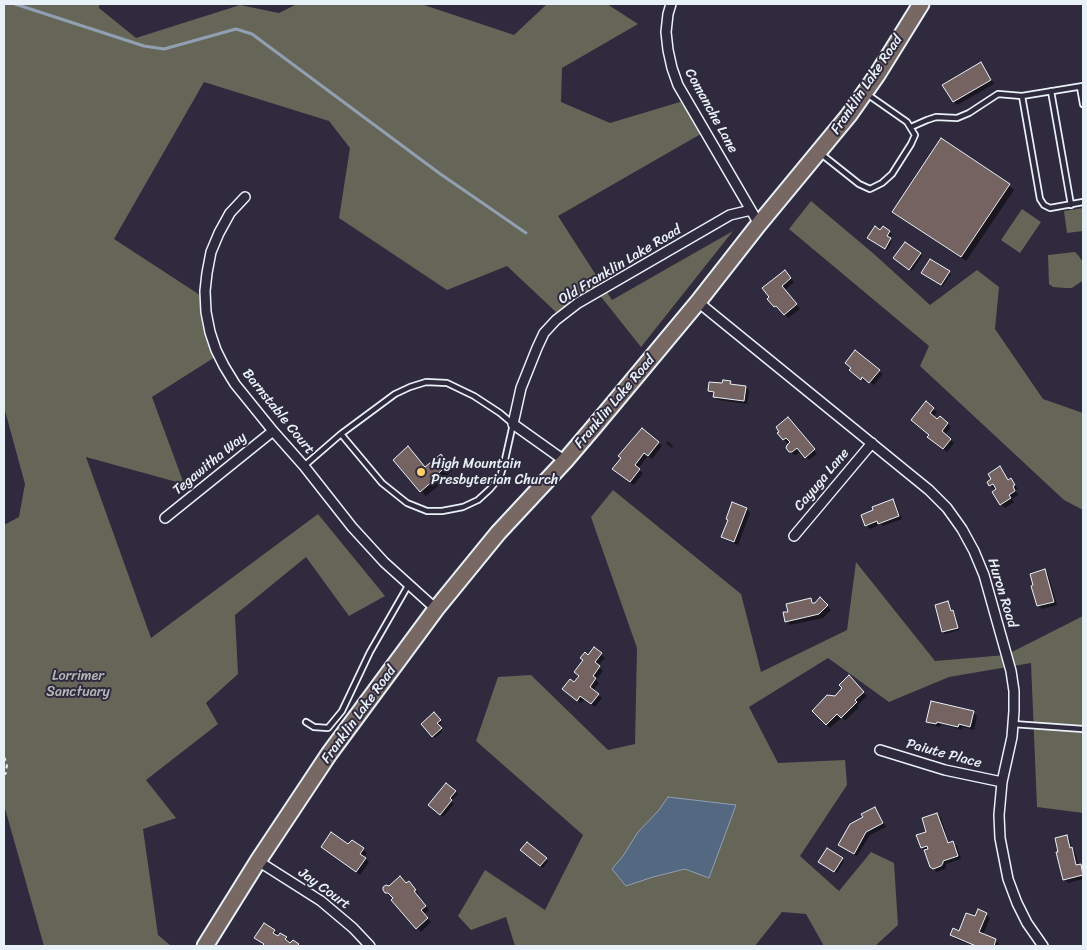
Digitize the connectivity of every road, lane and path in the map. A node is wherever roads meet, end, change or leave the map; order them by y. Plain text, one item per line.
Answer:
1 (671, 4) edge
2 (920, 4) edge
3 (1082, 87) edge
4 (1051, 91) junction
5 (865, 93) junction
6 (1022, 96) junction
7 (1083, 104) edge
8 (911, 128) junction
9 (819, 153) junction
10 (245, 197) dead end
11 (1083, 202) edge
12 (1070, 204) junction
13 (750, 210) junction
14 (759, 224) junction
15 (698, 302) junction
16 (513, 424) junction
17 (273, 432) junction
18 (341, 434) junction
19 (872, 443) junction
20 (565, 461) junction
21 (304, 466) junction
22 (165, 518) dead end
23 (794, 536) dead end
24 (409, 584) junction
25 (436, 609) junction
26 (306, 722) dead end
27 (1013, 724) junction
28 (1083, 729) edge
29 (880, 750) dead end
30 (4, 758) edge
31 (4, 775) edge
32 (1002, 782) junction
33 (258, 861) junction
34 (205, 946) edge
35 (370, 946) edge
36 (1043, 946) edge

1 - 13 street, Comanche Lane
2 - 5 main road, Franklin Lake Road
3 - 4 lane
3 - 7 lane
4 - 6 lane
4 - 12 lane
5 - 8 lane
5 - 9 main road, Franklin Lake Road
6 - 8 lane
6 - 12 lane
8 - 9 lane
9 - 14 main road, Franklin Lake Road
10 - 17 street, Barnstable Court
11 - 12 lane
13 - 14 street, Comanche Lane
13 - 16 street, Old Franklin Lake Road
14 - 15 main road, Franklin Lake Road
15 - 19 street, Huron Road
15 - 20 main road, Franklin Lake Road
16 - 18 lane
16 - 18 lane
16 - 20 street
17 - 21 street, Barnstable Court
17 - 22 street, Tegawitha Way
18 - 21 lane
19 - 23 street, Cayuga Lane
19 - 27 street, Huron Road
20 - 25 main road, Franklin Lake Road
21 - 24 street, Barnstable Court
24 - 25 street, Barnstable Court
24 - 26 lane
25 - 33 main road, Franklin Lake Road
27 - 28 lane
27 - 32 street, Huron Road
29 - 32 street, Paiute Place
30 - 31 path
32 - 36 street, Huron Road
33 - 34 main road, Franklin Lake Road
33 - 35 street, Jay Court

